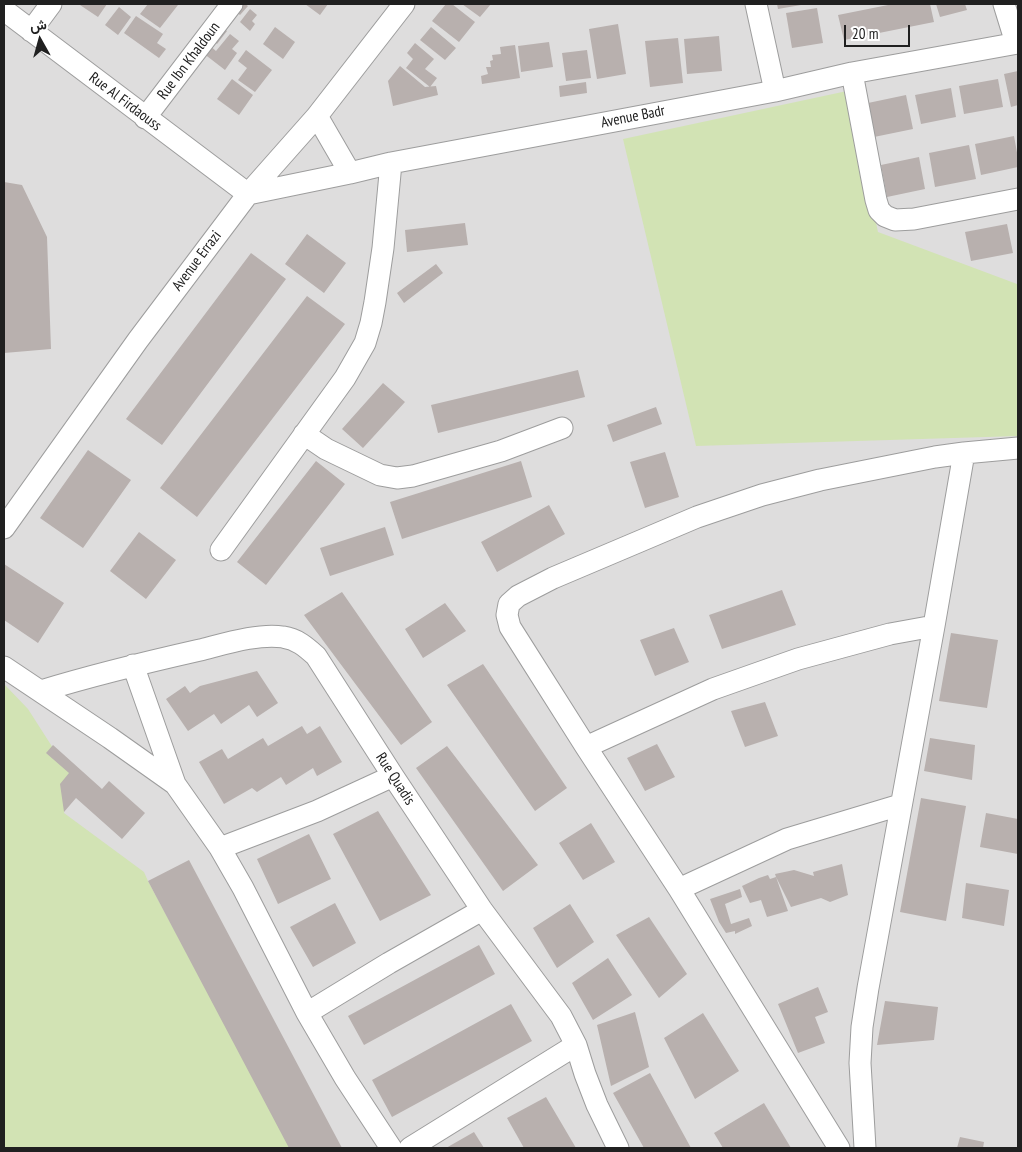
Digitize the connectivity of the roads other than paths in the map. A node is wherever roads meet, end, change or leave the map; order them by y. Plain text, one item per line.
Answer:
1 (51, 4) edge
2 (232, 4) edge
3 (404, 4) edge
4 (756, 4) edge
5 (1004, 4) edge
6 (4, 10) edge
7 (32, 31) junction
8 (1017, 43) edge
9 (852, 73) junction
10 (774, 90) junction
11 (316, 116) junction
12 (145, 118) junction
13 (391, 163) junction
14 (350, 173) junction
15 (248, 194) junction
16 (1018, 199) edge
17 (562, 428) dead end
18 (304, 434) junction
19 (1018, 448) edge
20 (964, 453) junction
21 (4, 528) edge
22 (221, 550) dead end
23 (934, 626) junction
24 (133, 665) junction
25 (4, 667) edge
26 (40, 691) junction
27 (586, 747) junction
28 (393, 776) junction
29 (175, 784) junction
30 (900, 805) junction
31 (220, 848) junction
32 (679, 889) junction
33 (482, 910) junction
34 (307, 1013) junction
35 (576, 1045) junction
36 (391, 1148) edge
37 (410, 1148) edge
38 (618, 1148) edge
39 (839, 1148) edge
40 (865, 1148) edge

1 - 7 street
2 - 12 street, Rue Ibn Khaldoun
3 - 11 street, Avenue Errazi
4 - 10 street
5 - 8 street
6 - 7 street, Rue Al Firdaouss
7 - 12 street, Rue Al Firdaouss
8 - 9 street, Avenue Badr
9 - 10 street, Avenue Badr
9 - 16 street
10 - 13 street, Avenue Badr
11 - 14 street
11 - 15 street, Avenue Errazi
12 - 15 street, Rue Al Firdaouss
13 - 14 street, Avenue Badr
13 - 18 street
14 - 15 street, Avenue Badr
15 - 21 street, Avenue Errazi
17 - 18 street
18 - 22 street
19 - 20 street
20 - 23 street
20 - 27 street
23 - 27 street
23 - 30 street
24 - 26 street, Rue Quadis
24 - 28 street, Rue Quadis
24 - 29 street
25 - 26 street
26 - 29 street
27 - 32 street
28 - 31 street
28 - 33 street, Rue Quadis
29 - 31 street
30 - 32 street
30 - 40 street
31 - 34 street
32 - 39 street
33 - 34 street
33 - 35 street, Rue Quadis
34 - 36 street
35 - 37 street
35 - 38 street, Rue Quadis

